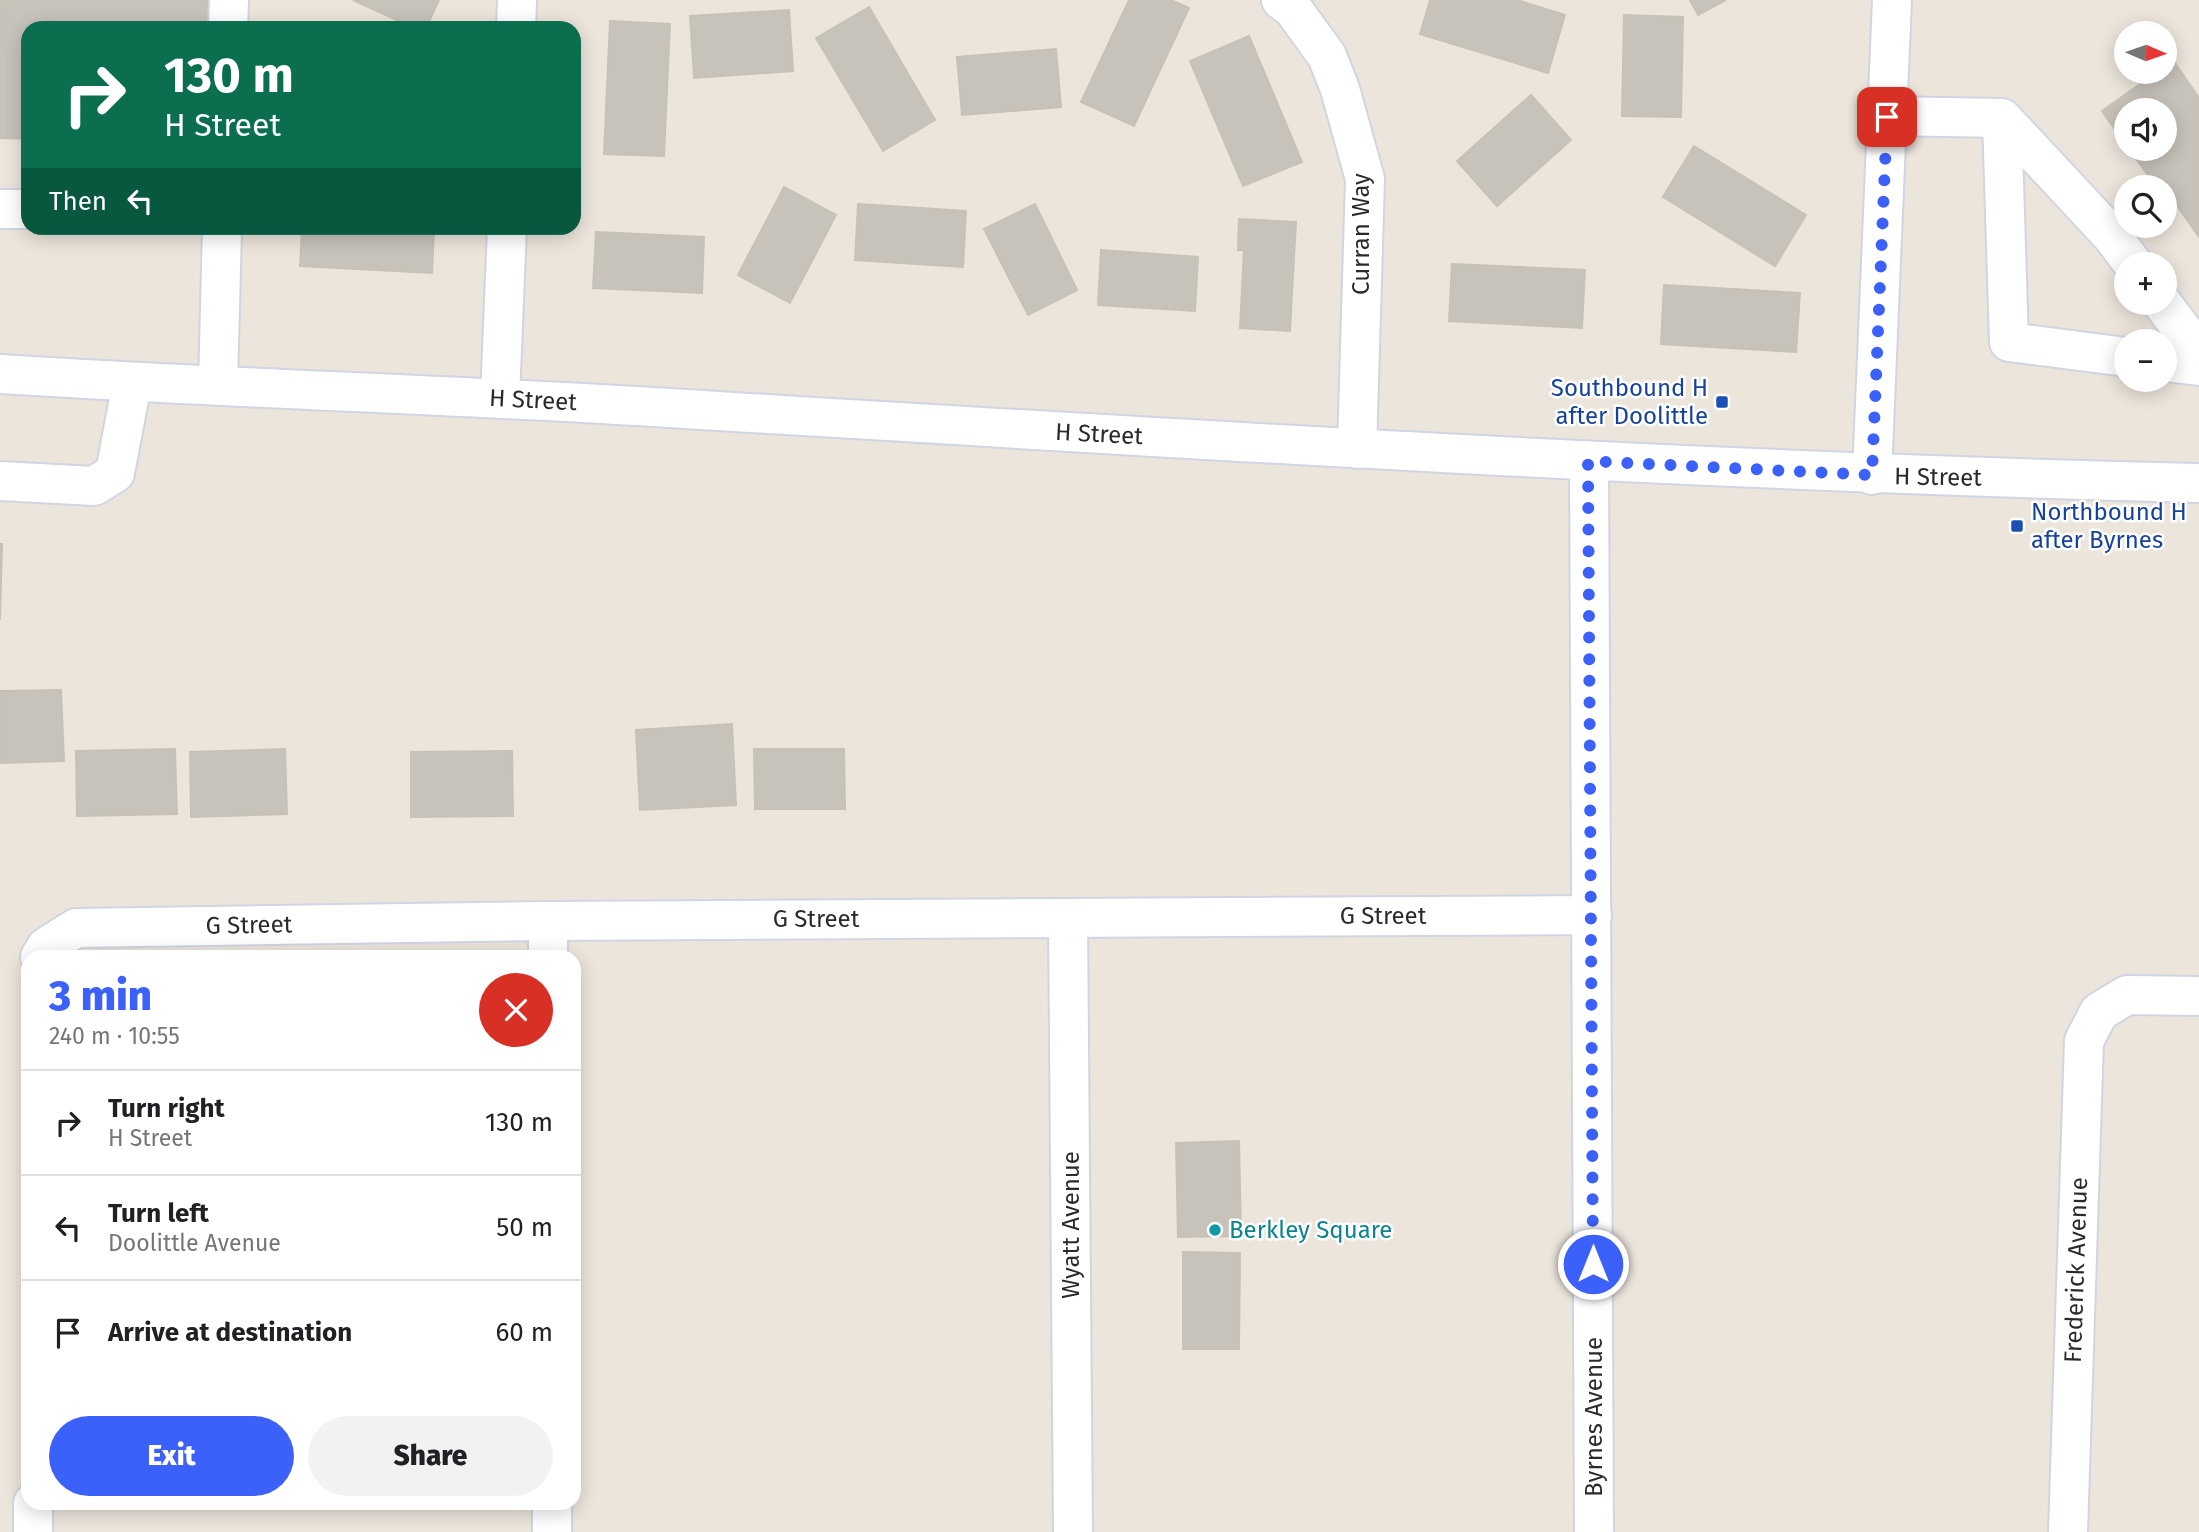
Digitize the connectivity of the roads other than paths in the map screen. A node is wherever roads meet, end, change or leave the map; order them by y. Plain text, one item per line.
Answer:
1 (229, 0) edge
2 (517, 0) edge
3 (1281, 0) edge
4 (1892, 0) edge
5 (228, 21) edge
6 (516, 21) edge
7 (1887, 117) junction
8 (2002, 118) junction
9 (0, 209) edge
10 (21, 209) edge
11 (222, 235) edge
12 (507, 235) edge
13 (2124, 252) edge
14 (2171, 315) edge
15 (2199, 352) edge
16 (2114, 355) edge
17 (2177, 363) edge
18 (2199, 366) edge
19 (0, 374) edge
20 (132, 383) junction
21 (218, 386) junction
22 (500, 398) junction
23 (1357, 449) junction
24 (1588, 461) junction
25 (1872, 475) junction
26 (0, 481) edge
27 (2199, 483) edge
28 (1592, 915) junction
29 (1068, 918) junction
30 (548, 939) edge
31 (46, 950) edge
32 (2199, 996) edge
33 (33, 1510) edge
34 (552, 1510) edge
35 (33, 1532) edge
36 (552, 1532) edge
37 (1073, 1532) edge
38 (1594, 1532) edge
39 (2068, 1532) edge

1 - 5 street
2 - 6 street
3 - 23 street, Curran Way
4 - 7 street
7 - 8 street
7 - 25 street
8 - 13 street
8 - 16 street
9 - 10 street
11 - 21 street
12 - 22 street
14 - 15 street
17 - 18 street
19 - 20 street, H Street
20 - 21 street, H Street
20 - 26 street
21 - 22 street, H Street
22 - 23 street, H Street
23 - 24 street, H Street
24 - 25 street, H Street
24 - 28 street, Byrnes Avenue
25 - 27 street, H Street
28 - 29 street, G Street
28 - 38 street, Byrnes Avenue
29 - 30 street, G Street
29 - 37 street, Wyatt Avenue
30 - 31 street, G Street
32 - 39 street, Frederick Avenue
33 - 35 street
34 - 36 street

